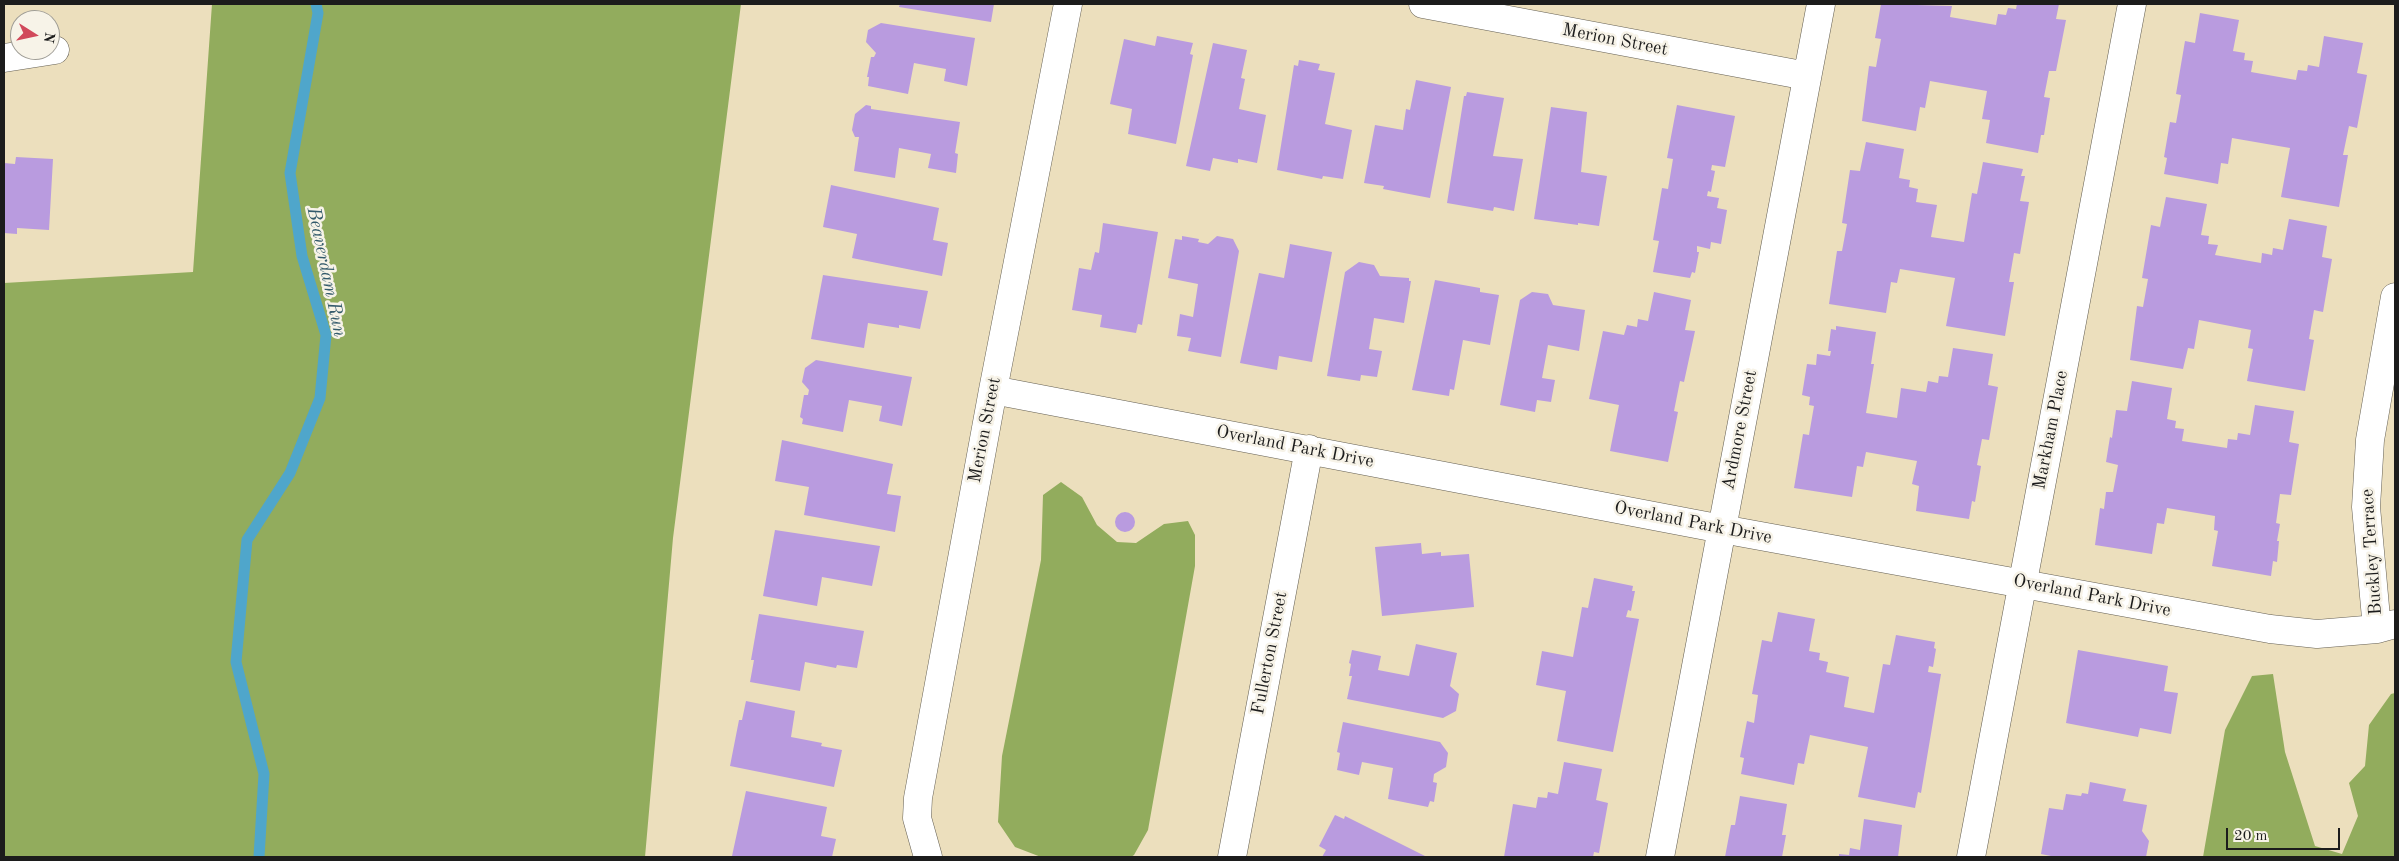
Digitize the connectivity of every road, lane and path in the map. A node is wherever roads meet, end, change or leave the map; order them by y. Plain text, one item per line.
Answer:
1 (1068, 4) edge
2 (1424, 4) edge
3 (1821, 4) edge
4 (2132, 4) edge
5 (1807, 76) junction
6 (2395, 297) edge
7 (993, 390) junction
8 (1308, 449) junction
9 (1722, 529) junction
10 (2023, 583) junction
11 (2386, 626) edge
12 (928, 857) edge
13 (1232, 857) edge
14 (1660, 857) edge
15 (1971, 857) edge

1 - 7 street, Merion Street
2 - 5 street, Merion Street
3 - 5 street, Ardmore Street
4 - 10 street, Markham Place
5 - 9 street, Ardmore Street
6 - 11 street, Buckley Terrace
7 - 8 street, Overland Park Drive
7 - 12 street, Merion Street
8 - 9 street, Overland Park Drive
8 - 13 street, Fullerton Street
9 - 10 street, Overland Park Drive
9 - 14 street, Ardmore Street
10 - 11 street, Overland Park Drive
10 - 15 street, Markham Place

